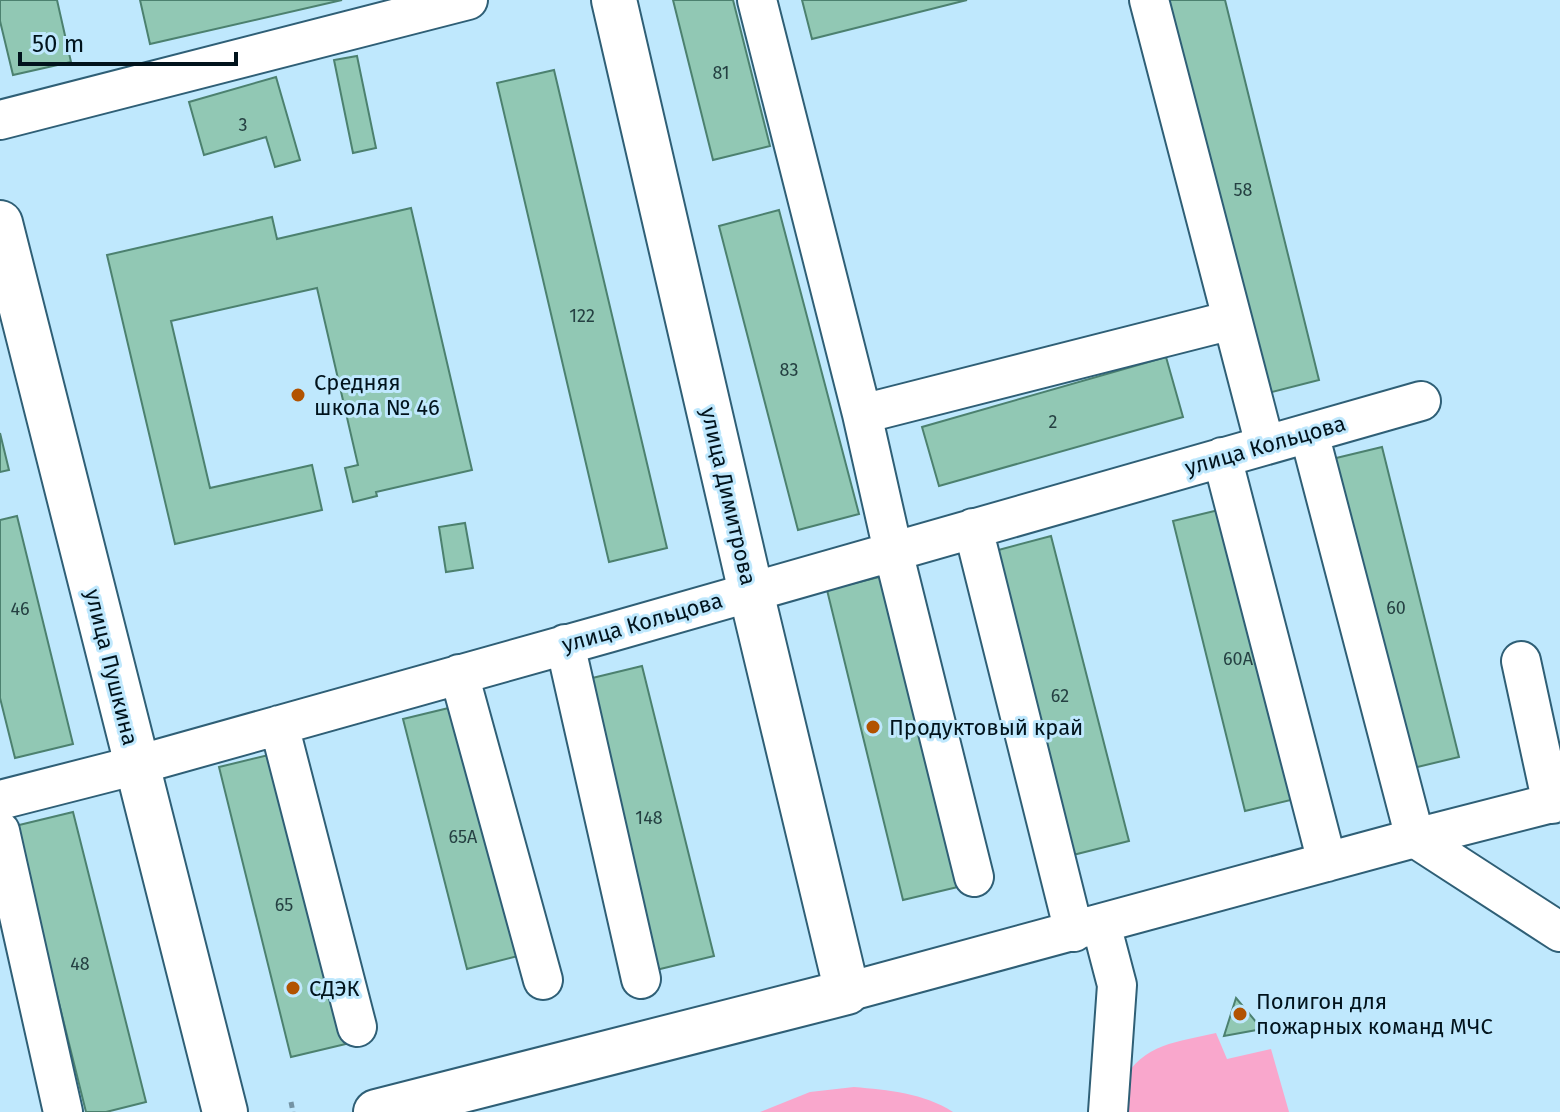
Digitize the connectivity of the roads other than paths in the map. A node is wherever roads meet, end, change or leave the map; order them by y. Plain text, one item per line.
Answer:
1 (468, 0) edge
2 (614, 0) edge
3 (757, 0) edge
4 (1149, 0) edge
5 (0, 120) edge
6 (0, 223) edge
7 (1232, 320) junction
8 (1421, 401) dead end
9 (862, 414) junction
10 (1309, 433) junction
11 (1265, 445) junction
12 (1222, 457) junction
13 (973, 528) junction
14 (893, 551) junction
15 (751, 592) junction
16 (565, 644) junction
17 (1521, 661) dead end
18 (459, 674) junction
19 (279, 725) junction
20 (137, 765) junction
21 (0, 800) edge
22 (1556, 802) edge
23 (0, 831) edge
24 (1415, 838) junction
25 (1327, 862) junction
26 (974, 877) dead end
27 (1087, 928) junction
28 (1560, 932) edge
29 (641, 979) dead end
30 (543, 980) dead end
31 (847, 992) junction
32 (357, 1027) dead end
33 (220, 1111) edge
34 (63, 1112) edge
35 (376, 1112) edge
36 (1108, 1112) edge

1 - 5 street
2 - 15 main road, улица Димитрова
3 - 9 street
4 - 7 street
6 - 20 main road, улица Пушкина
7 - 9 street
7 - 11 street
8 - 10 street, улица Кольцова
9 - 14 street
10 - 11 street, улица Кольцова
10 - 24 street
11 - 12 street, улица Кольцова
12 - 13 street, улица Кольцова
12 - 25 street
13 - 14 street, улица Кольцова
13 - 27 street
14 - 15 street, улица Кольцова
14 - 26 street
15 - 16 street, улица Кольцова
15 - 31 main road, улица Димитрова
16 - 18 street, улица Кольцова
16 - 29 street
17 - 22 street
18 - 19 street, улица Кольцова
18 - 30 street
19 - 20 street, улица Кольцова
19 - 32 street
20 - 21 street, улица Кольцова
20 - 33 main road, улица Пушкина
22 - 24 street
23 - 34 street
24 - 25 street
24 - 28 street
25 - 27 street
27 - 31 street
27 - 36 street
31 - 35 main road

